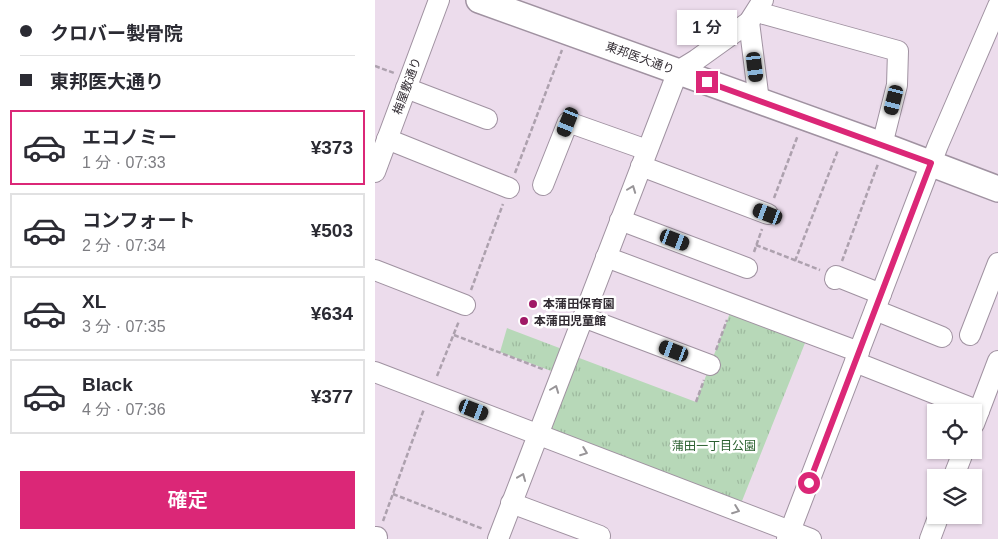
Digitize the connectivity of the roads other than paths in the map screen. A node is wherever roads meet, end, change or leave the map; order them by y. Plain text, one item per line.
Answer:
1 (439, 0) edge
2 (494, 3) edge
3 (998, 6) edge
4 (757, 11) edge
5 (678, 71) junction
6 (406, 88) junction
7 (759, 101) junction
8 (487, 119) dead end
9 (387, 139) junction
10 (880, 154) junction
11 (644, 158) junction
12 (931, 163) junction
13 (375, 172) edge
14 (543, 185) dead end
15 (509, 188) road end
16 (998, 189) edge
17 (768, 214) dead end
18 (620, 220) junction
19 (606, 256) junction
20 (998, 263) edge
21 (747, 268) dead end
22 (375, 270) edge
23 (836, 278) road end
24 (878, 302) junction
25 (465, 305) road end
26 (583, 316) junction
27 (970, 335) dead end
28 (942, 336) dead end
29 (857, 357) junction
30 (998, 361) edge
31 (710, 365) dead end
32 (375, 372) edge
33 (949, 404) edge
34 (981, 404) edge
35 (538, 435) junction
36 (511, 503) junction
37 (936, 524) edge
38 (789, 535) edge
39 (600, 536) dead end
40 (500, 538) edge
41 (811, 539) edge
42 (930, 539) edge

1 - 6 street, 梅屋敷通り
2 - 5 main road, 東邦医大通り
3 - 12 street
4 - 5 street
4 - 7 street
4 - 10 street
5 - 7 main road, 東邦医大通り
5 - 11 street
6 - 8 street
6 - 9 street, 梅屋敷通り
7 - 10 main road, 東邦医大通り
9 - 13 street, 梅屋敷通り
9 - 15 street
10 - 12 main road, 東邦医大通り
11 - 14 street
11 - 17 street
18 -> 11 street
12 - 16 main road, 東邦医大通り
12 - 24 street
18 - 19 street
18 - 21 street
19 - 26 street
19 - 29 street
20 - 27 street
22 - 25 street
23 - 24 street
24 - 28 street
24 - 29 street
26 - 31 street
35 -> 26 street
29 - 33 street
29 - 38 street
30 - 34 street
32 - 35 street
36 -> 35 street
35 -> 38 street
36 - 39 street
36 - 40 street
37 - 42 street
38 - 41 street

